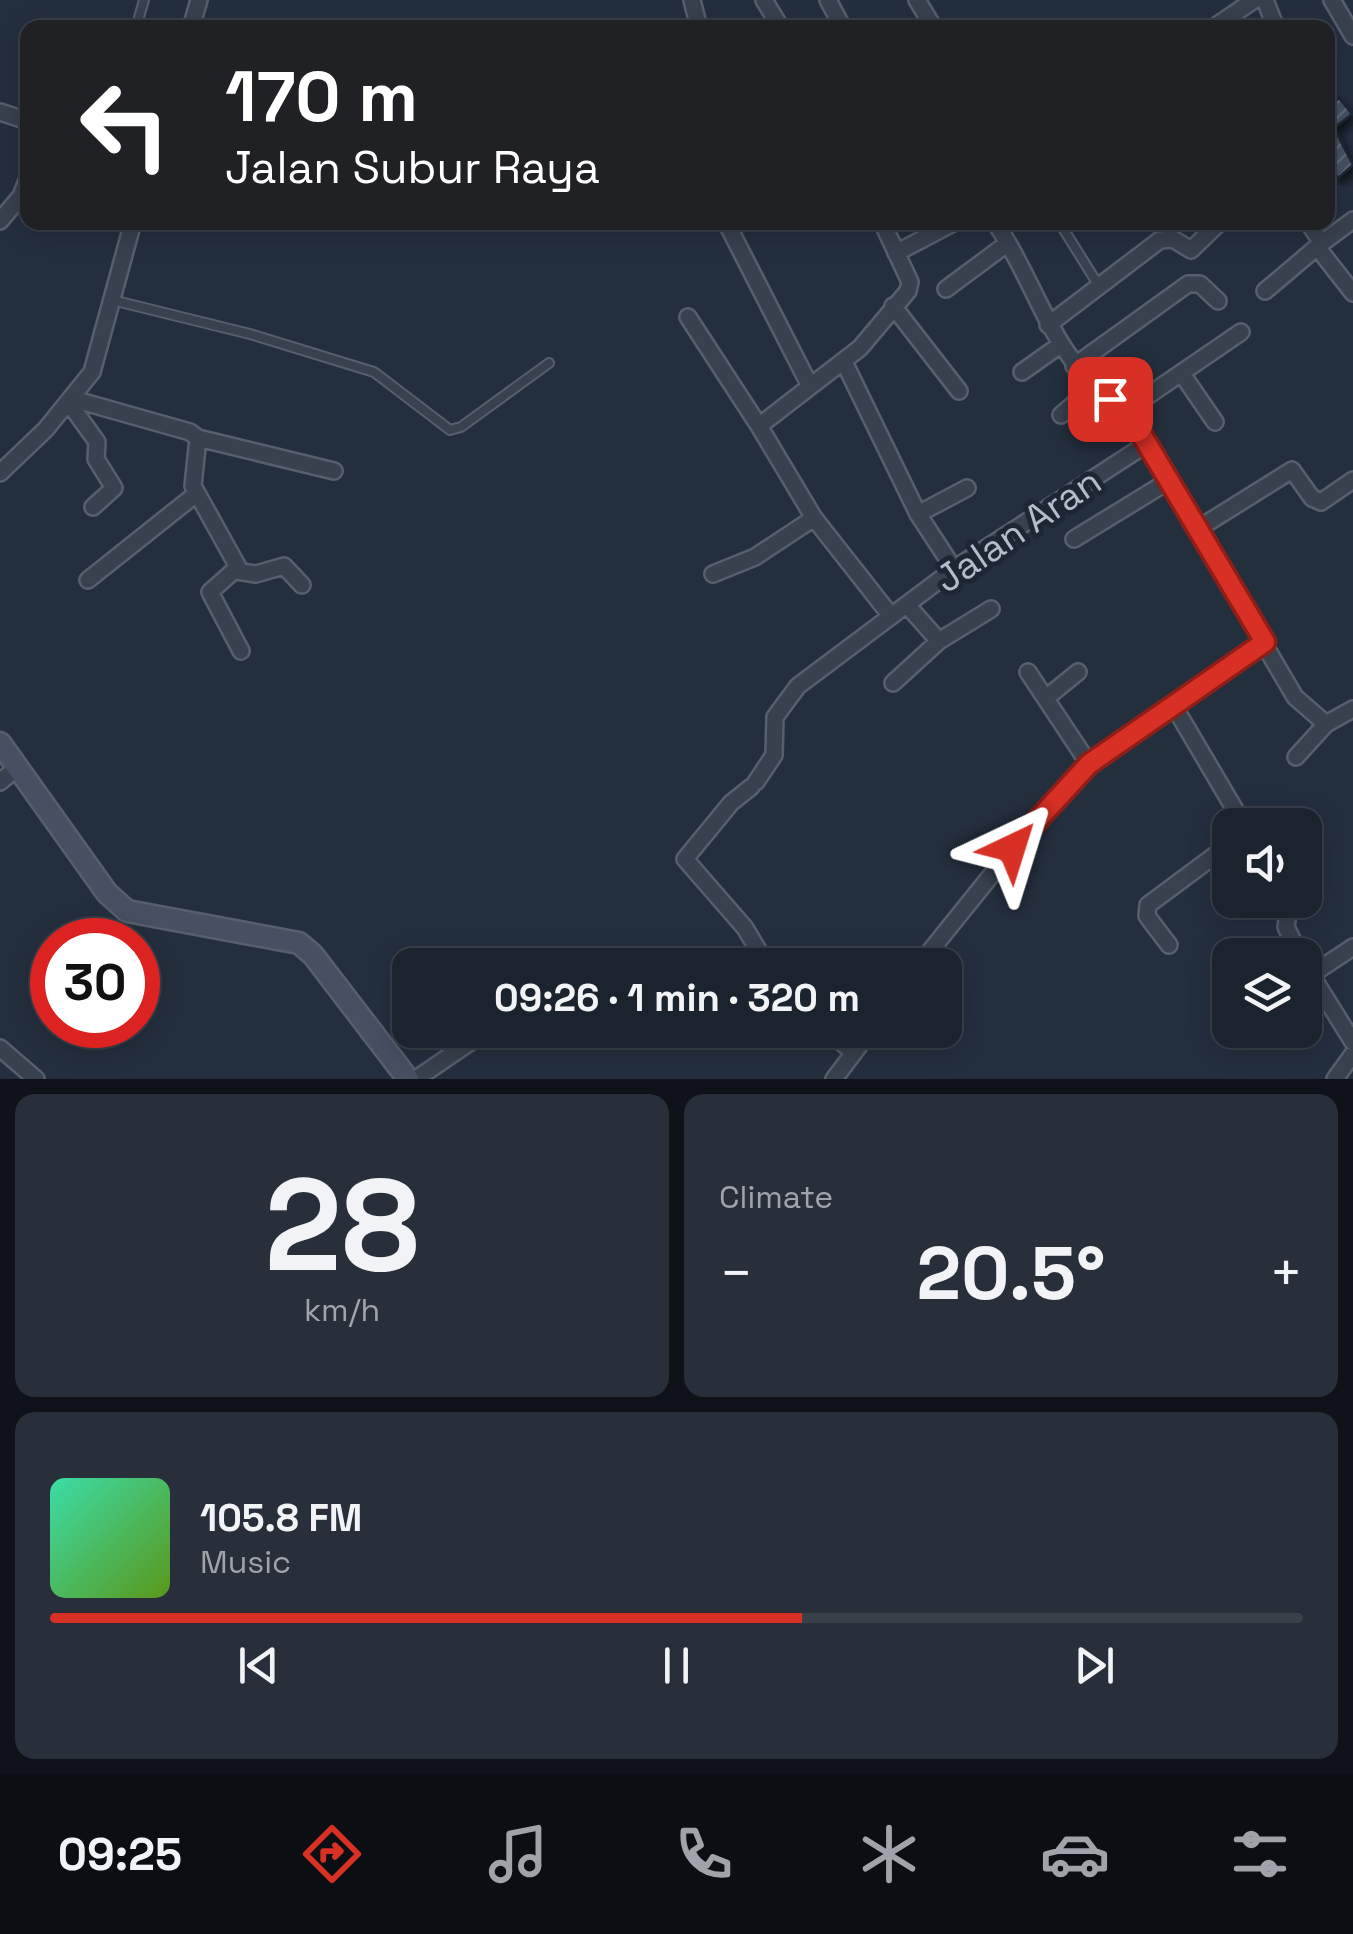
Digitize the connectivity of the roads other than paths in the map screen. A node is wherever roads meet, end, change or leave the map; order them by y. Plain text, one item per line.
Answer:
1 (132, 0) edge
2 (1254, 0) edge
3 (1332, 0) edge
4 (143, 3) edge
5 (1225, 20) edge
6 (1353, 36) edge
7 (20, 197) edge
8 (1353, 220) edge
9 (0, 222) edge
10 (131, 230) edge
11 (730, 230) edge
12 (886, 230) edge
13 (939, 230) edge
14 (999, 230) edge
15 (1064, 230) edge
16 (1211, 230) edge
17 (1312, 230) edge
18 (1008, 243) junction
19 (1320, 245) junction
20 (896, 252) junction
21 (1099, 286) junction
22 (946, 289) dead end
23 (1266, 291) dead end
24 (1353, 292) edge
25 (112, 300) junction
26 (1218, 300) dead end
27 (893, 306) junction
28 (688, 317) dead end
29 (1048, 325) junction
30 (1242, 332) dead end
31 (1060, 345) junction
32 (844, 362) junction
33 (549, 363) dead end
34 (1074, 366) junction
35 (1022, 372) dead end
36 (1182, 374) junction
37 (810, 386) junction
38 (1093, 388) junction
39 (959, 391) dead end
40 (71, 401) junction
41 (1127, 410) junction
42 (1061, 415) dead end
43 (1214, 422) dead end
44 (759, 426) junction
45 (198, 438) junction
46 (1145, 445) junction
47 (334, 471) dead end
48 (0, 472) edge
49 (1353, 480) edge
50 (1167, 482) junction
51 (968, 488) dead end
52 (196, 494) junction
53 (94, 507) dead end
54 (918, 514) junction
55 (814, 518) junction
56 (1196, 530) junction
57 (1074, 539) dead end
58 (954, 569) junction
59 (238, 571) junction
60 (713, 574) dead end
61 (88, 580) dead end
62 (302, 584) dead end
63 (906, 605) junction
64 (991, 609) dead end
65 (892, 616) junction
66 (939, 640) junction
67 (1265, 642) junction
68 (241, 650) dead end
69 (1028, 672) dead end
70 (1078, 672) dead end
71 (894, 683) dead end
72 (1046, 698) junction
73 (1175, 708) junction
74 (1353, 710) edge
75 (1326, 724) junction
76 (0, 743) edge
77 (1296, 757) dead end
78 (1089, 764) junction
79 (18, 768) junction
80 (0, 782) edge
81 (1234, 808) edge
82 (1212, 858) edge
83 (1169, 945) dead end
84 (1353, 947) edge
85 (757, 948) edge
86 (933, 948) edge
87 (1322, 963) edge
88 (1322, 992) edge
89 (1353, 1042) edge
90 (0, 1048) edge
91 (462, 1048) edge
92 (848, 1048) edge
93 (858, 1048) edge
94 (854, 1053) junction
95 (1353, 1054) edge
96 (36, 1079) edge
97 (408, 1079) edge
98 (416, 1079) edge
99 (834, 1079) edge
100 (1335, 1079) edge

1 - 4 lane
2 - 5 street
3 - 6 street
7 - 9 street
8 - 19 street
10 - 25 street
11 - 37 street
12 - 20 street
13 - 20 street
14 - 18 street
15 - 21 lane
16 - 21 street
17 - 19 street
18 - 22 street
18 - 29 street
19 - 23 street
19 - 24 street
20 - 27 street
21 - 29 street
25 - 33 lane
25 - 40 street
26 - 34 street
27 - 32 street
27 - 39 street
28 - 44 street
29 - 31 street
30 - 36 street
31 - 34 street
31 - 35 street
32 - 37 street
32 - 54 street
34 - 38 street
36 - 41 street
36 - 43 street
37 - 44 street
38 - 41 street
38 - 42 street
40 - 45 street
40 - 48 street
40 - 53 street
41 - 46 street
44 - 55 street
45 - 47 street
45 - 52 street
46 - 50 street
46 - 58 street, Jalan Aran
49 - 56 street
50 - 56 street
50 - 57 street
51 - 54 street
52 - 59 street
52 - 61 street
54 - 58 street
55 - 60 street
55 - 65 street
56 - 67 street
58 - 63 street, Jalan Aran
59 - 62 street
59 - 68 street
63 - 65 street, Jalan Aran
63 - 66 street
64 - 66 street
65 - 85 street, Jalan Aran
66 - 71 street
67 - 73 street
67 - 75 street
69 - 72 street
70 - 72 street
72 - 78 street
73 - 78 street
73 - 81 street
74 - 75 street
75 - 77 street
76 - 79 street
78 - 86 street
79 - 80 street
79 - 97 street
82 - 83 street
84 - 87 street
88 - 89 street
90 - 96 street
91 - 98 street
92 - 94 street
93 - 94 street
94 - 99 street
95 - 100 street

